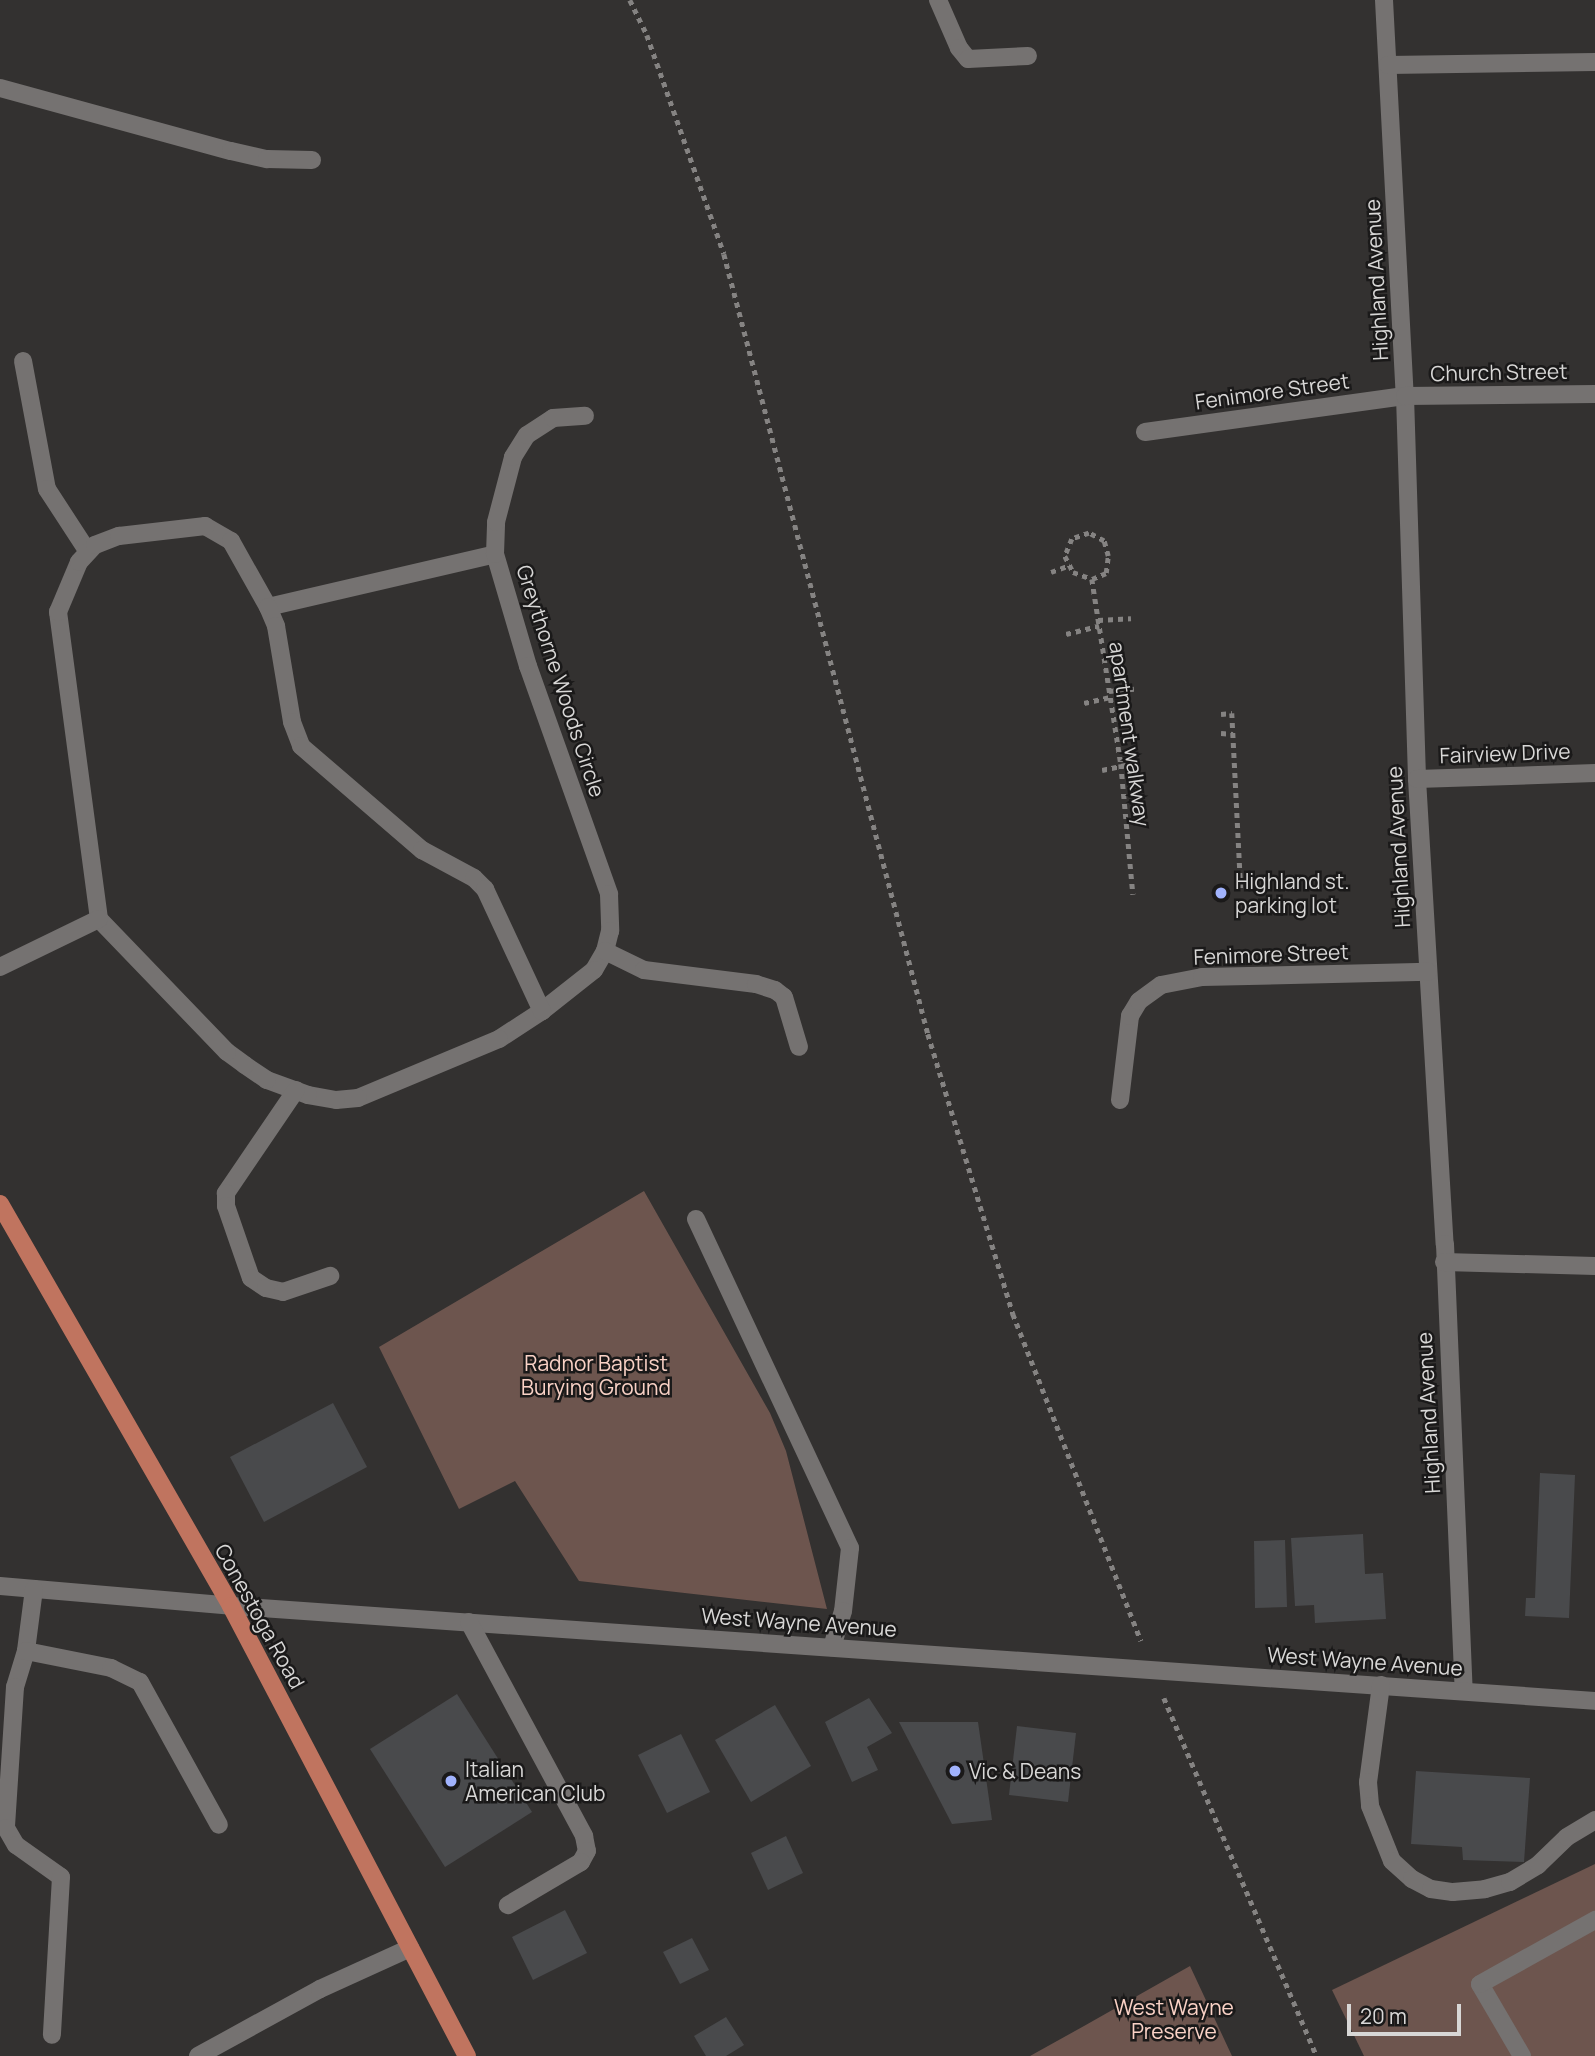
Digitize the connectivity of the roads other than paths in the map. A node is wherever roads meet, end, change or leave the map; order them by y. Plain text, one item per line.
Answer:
1 (938, 0) edge
2 (1384, 0) edge
3 (1028, 56) dead end
4 (1595, 62) edge
5 (1388, 65) junction
6 (0, 88) edge
7 (312, 160) dead end
8 (23, 361) dead end
9 (1595, 394) edge
10 (1405, 396) junction
11 (585, 416) dead end
12 (1145, 432) dead end
13 (88, 552) junction
14 (495, 554) junction
15 (268, 607) junction
16 (1595, 773) edge
17 (1417, 779) junction
18 (99, 919) junction
19 (605, 951) junction
20 (0, 967) edge
21 (1428, 972) junction
22 (542, 1012) junction
23 (799, 1047) dead end
24 (296, 1090) junction
25 (1120, 1100) dead end
26 (0, 1204) edge
27 (696, 1219) dead end
28 (1444, 1262) junction
29 (1595, 1266) edge
30 (330, 1276) dead end
31 (0, 1586) edge
32 (34, 1589) junction
33 (231, 1606) junction
34 (469, 1622) junction
35 (832, 1647) junction
36 (26, 1651) junction
37 (1381, 1685) junction
38 (1464, 1690) junction
39 (1595, 1701) edge
40 (1595, 1820) edge
41 (219, 1825) dead end
42 (508, 1905) dead end
43 (1595, 1920) edge
44 (410, 1948) junction
45 (52, 2035) dead end
46 (198, 2056) edge
47 (467, 2056) edge
48 (1522, 2056) edge

1 - 3 street
2 - 5 street, Highland Avenue
4 - 5 street
5 - 10 street, Highland Avenue
6 - 7 street
8 - 13 street
9 - 10 street, Church Street
10 - 12 street, Fenimore Street
10 - 17 street, Highland Avenue
11 - 14 street
13 - 15 street
13 - 18 street
14 - 15 street, Greythorne Woods Circle
14 - 19 street, Greythorne Woods Circle
15 - 22 street
16 - 17 street, Fairview Drive
17 - 21 street, Highland Avenue
18 - 20 street
18 - 24 street
19 - 22 street
19 - 23 street
21 - 25 street, Fenimore Street
21 - 28 street, Highland Avenue
22 - 24 street
24 - 30 street
26 - 33 main road, Conestoga Road
27 - 35 street
28 - 29 street
28 - 38 street, Highland Avenue
31 - 32 street, West Wayne Avenue
32 - 33 street, West Wayne Avenue
32 - 36 street
33 - 34 street, West Wayne Avenue
33 - 44 main road, Conestoga Road
34 - 35 street, West Wayne Avenue
34 - 42 street
35 - 37 street, West Wayne Avenue
36 - 41 street
36 - 45 street
37 - 38 street, West Wayne Avenue
37 - 40 street
38 - 39 street, West Wayne Avenue
43 - 48 street
44 - 46 street
44 - 47 main road, Conestoga Road

